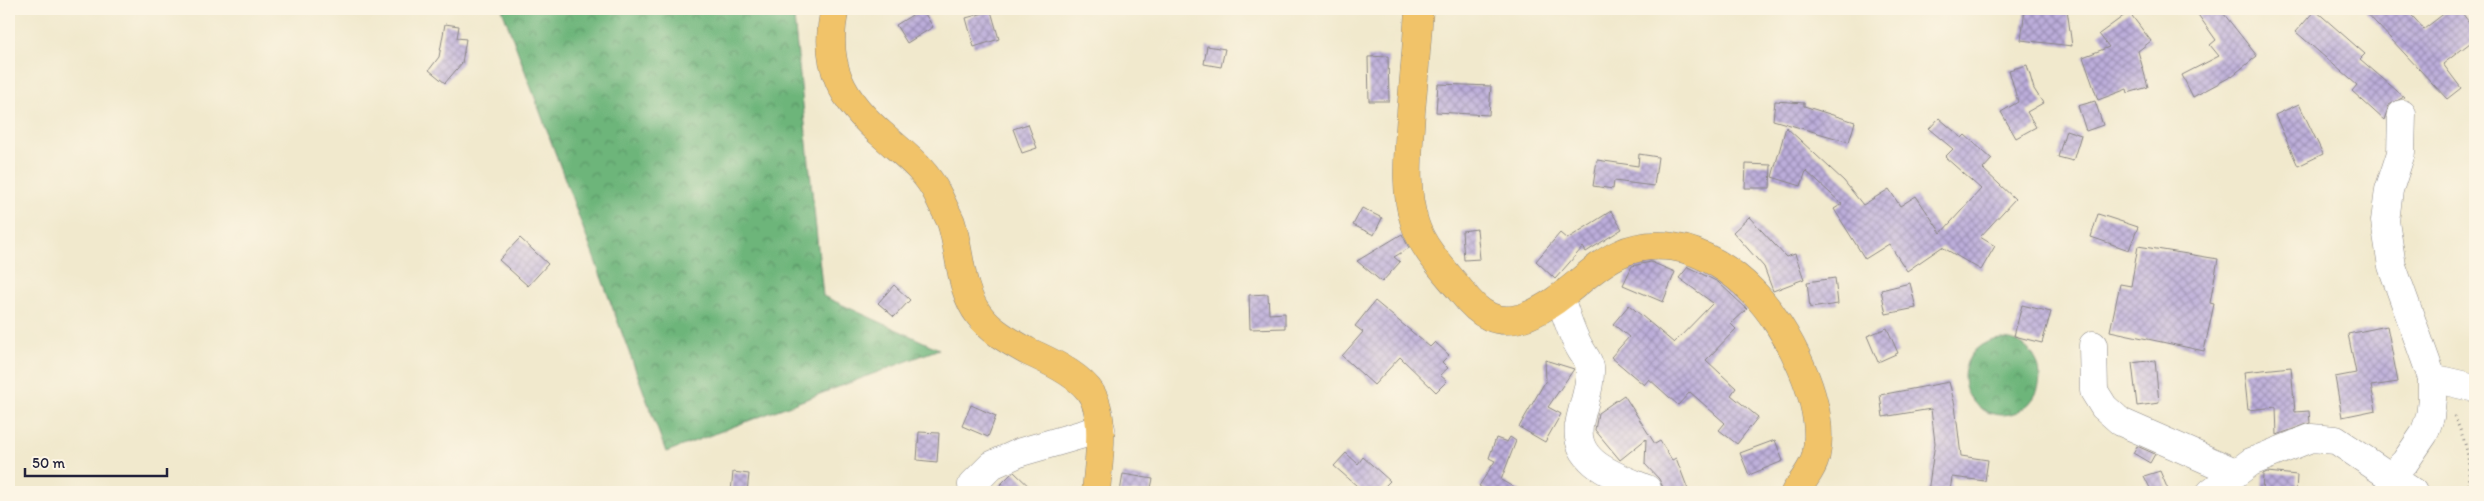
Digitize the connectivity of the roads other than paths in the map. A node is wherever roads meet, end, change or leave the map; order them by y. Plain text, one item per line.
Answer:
1 (834, 9) edge
2 (1419, 9) edge
3 (2402, 114) dead end
4 (1560, 297) junction
5 (2093, 345) dead end
6 (2432, 378) junction
7 (2475, 388) edge
8 (1100, 429) junction
9 (2235, 472) junction
10 (2390, 476) junction
11 (973, 492) edge
12 (1096, 492) edge
13 (1648, 492) edge
14 (1795, 492) edge
15 (2211, 492) edge
16 (2413, 492) edge

1 - 8 main road
2 - 4 main road
3 - 6 street
4 - 13 street
4 - 14 main road
5 - 9 street
6 - 7 street
6 - 10 street
8 - 11 street
8 - 12 main road
9 - 10 street
9 - 15 street
10 - 16 street

